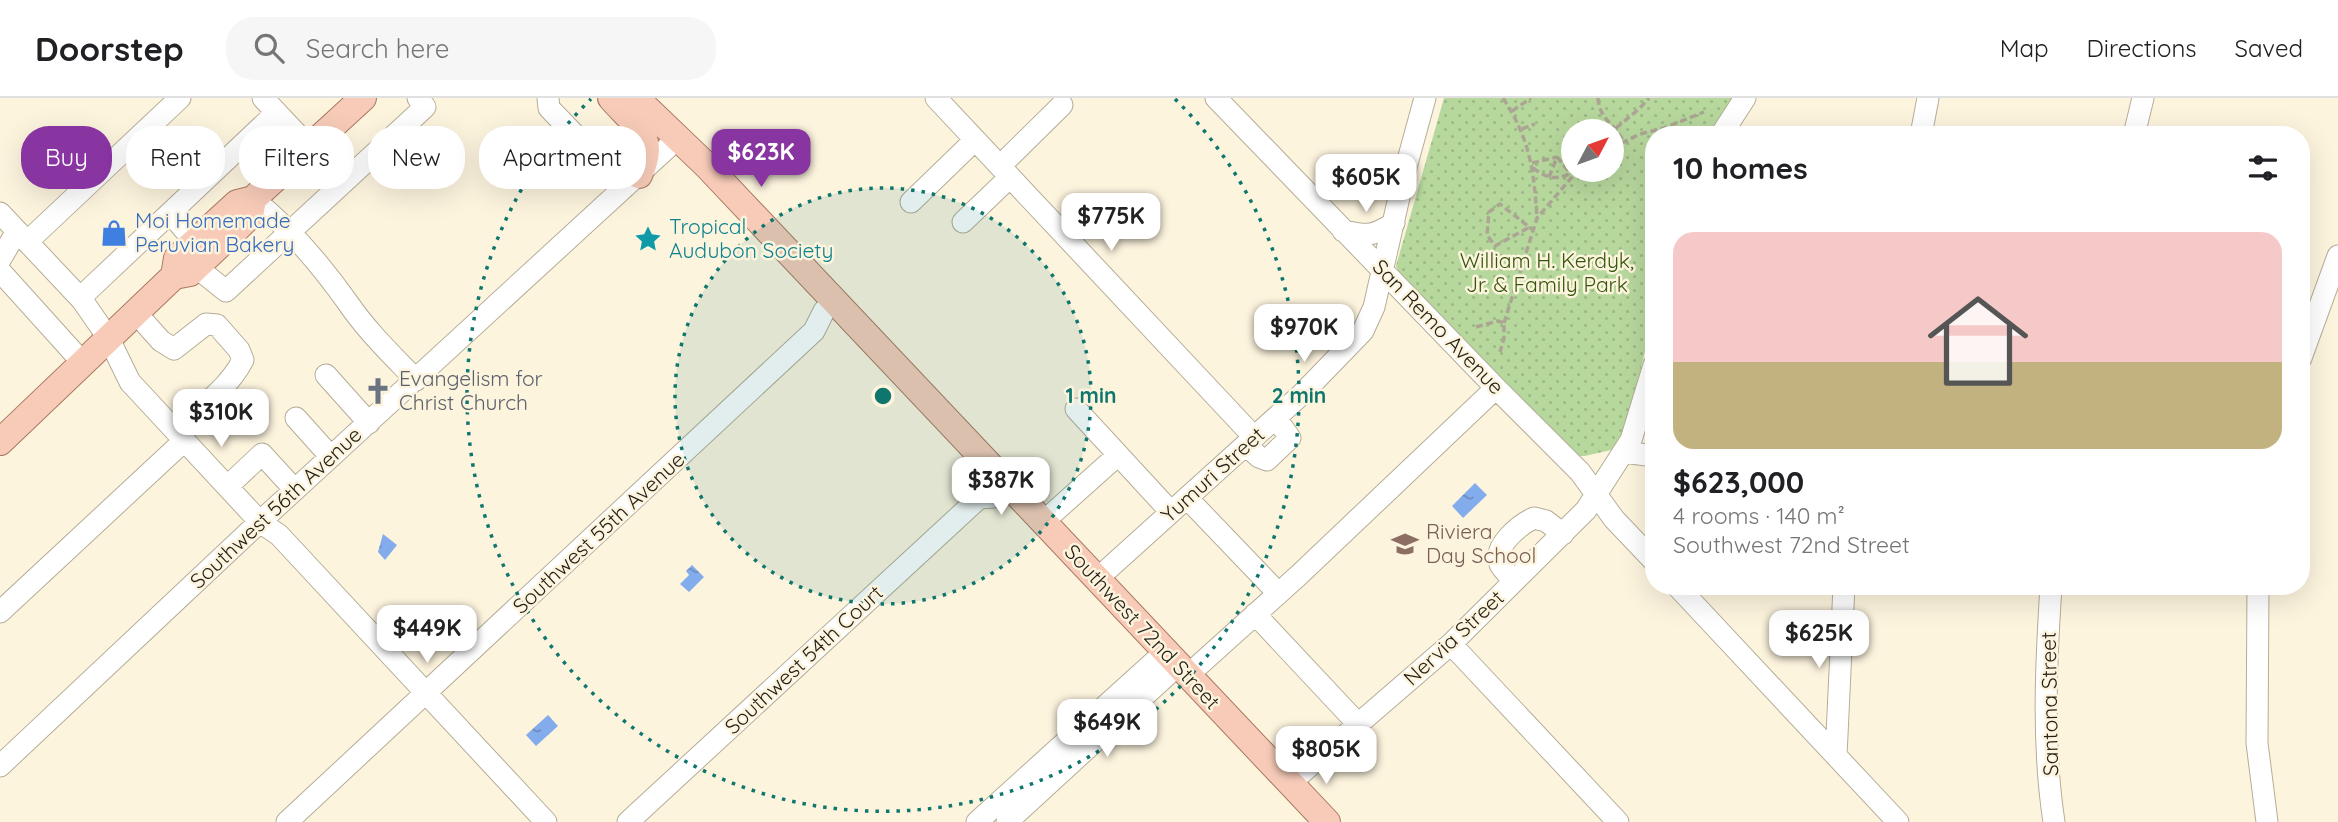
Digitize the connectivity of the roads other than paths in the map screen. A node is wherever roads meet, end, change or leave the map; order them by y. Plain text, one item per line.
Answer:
1 (180, 98) edge
2 (363, 98) edge
3 (548, 98) edge
4 (611, 98) edge
5 (636, 98) edge
6 (936, 98) edge
7 (1216, 98) edge
8 (1425, 98) edge
9 (1745, 98) edge
10 (1928, 98) edge
11 (2144, 98) edge
12 (421, 102) edge
13 (269, 105) edge
14 (1062, 105) dead end
15 (289, 126) edge
16 (333, 126) edge
17 (569, 126) edge
18 (636, 126) edge
19 (1727, 126) edge
20 (1923, 126) edge
21 (2136, 126) edge
22 (678, 138) junction
23 (975, 140) junction
24 (646, 141) edge
25 (646, 160) edge
26 (646, 168) edge
27 (1005, 172) junction
28 (264, 189) edge
29 (623, 189) edge
30 (253, 199) junction
31 (911, 202) dead end
32 (0, 213) edge
33 (170, 213) junction
34 (963, 222) dead end
35 (1394, 223) junction
36 (1343, 231) junction
37 (290, 233) junction
38 (22, 237) junction
39 (2338, 256) edge
40 (0, 260) edge
41 (188, 261) junction
42 (1383, 269) junction
43 (0, 271) edge
44 (80, 298) junction
45 (841, 309) junction
46 (136, 313) junction
47 (2310, 333) edge
48 (109, 339) junction
49 (83, 363) junction
50 (326, 375) dead end
51 (416, 380) junction
52 (1496, 388) junction
53 (1645, 395) edge
54 (1076, 409) dead end
55 (296, 418) dead end
56 (369, 423) junction
57 (180, 435) junction
58 (1250, 441) junction
59 (0, 442) edge
60 (1624, 452) junction
61 (1118, 455) junction
62 (1645, 455) edge
63 (331, 457) junction
64 (1000, 477) junction
65 (228, 486) junction
66 (295, 490) junction
67 (1597, 495) junction
68 (1179, 505) junction
69 (260, 522) junction
70 (1043, 522) junction
71 (1563, 534) junction
72 (1645, 552) edge
73 (1097, 579) junction
74 (1514, 581) junction
75 (1279, 593) junction
76 (1685, 595) edge
77 (1844, 595) edge
78 (2050, 595) edge
79 (2258, 595) edge
80 (0, 612) edge
81 (1255, 614) junction
82 (1451, 644) junction
83 (1177, 664) junction
84 (425, 694) junction
85 (1358, 724) junction
86 (1836, 756) junction
87 (0, 766) edge
88 (1290, 783) junction
89 (287, 822) edge
90 (546, 822) edge
91 (628, 822) edge
92 (977, 822) edge
93 (1007, 822) edge
94 (1327, 822) edge
95 (1618, 822) edge
96 (1898, 822) edge
97 (2054, 822) edge
98 (2267, 822) edge

1 - 38 street
2 - 16 main road
3 - 17 street
4 - 18 main road
5 - 22 main road, Southwest 72nd Street
6 - 23 street
7 - 36 street, San Remo Avenue
8 - 35 street, Yumuri Street
9 - 19 street
10 - 20 street
11 - 21 street
12 - 37 street
13 - 15 street
13 - 33 street
14 - 27 street
22 - 26 street, Southwest 56th Avenue
22 - 45 main road, Southwest 72nd Street
23 - 27 street
23 - 31 street
24 - 25 main road
27 - 34 street
27 - 58 street
28 - 30 main road
29 - 51 street, Southwest 56th Avenue
30 - 37 street
30 - 41 main road
32 - 38 street
33 - 41 street
33 - 44 street
35 - 36 street
35 - 42 street, Yumuri Street
36 - 42 street, San Remo Avenue
37 - 41 street
37 - 51 street
38 - 40 street
38 - 44 street
39 - 47 street
41 - 46 main road
42 - 52 street, San Remo Avenue
42 - 58 street, Yumuri Street
43 - 49 street
44 - 48 street
45 - 64 main road, Southwest 72nd Street
45 - 84 street, Southwest 55th Avenue
46 - 48 main road
46 - 57 street
48 - 49 main road
48 - 57 street
49 - 59 main road
50 - 56 street
51 - 56 street, Southwest 56th Avenue
52 - 67 street, San Remo Avenue
52 - 75 street
53 - 60 street, Nervia Street
54 - 61 street
55 - 63 street
56 - 63 street, Southwest 56th Avenue
57 - 65 street
57 - 80 street
58 - 68 street, Yumuri Street
60 - 62 street
60 - 67 street, Nervia Street
61 - 68 street
61 - 70 street
63 - 66 street, Southwest 56th Avenue
64 - 70 main road, Southwest 72nd Street
64 - 91 street, Southwest 54th Court
65 - 66 street
65 - 69 street
66 - 69 street, Southwest 56th Avenue
67 - 71 street, Nervia Street
67 - 72 street, San Remo Avenue
68 - 73 street, Yumuri Street
68 - 75 street
69 - 84 street
69 - 87 street, Southwest 56th Avenue
70 - 73 main road, Southwest 72nd Street
71 - 74 street, Nervia Street
71 - 74 street
73 - 83 main road, Southwest 72nd Street
74 - 82 street, Nervia Street
75 - 81 street
76 - 86 street
77 - 86 street
78 - 97 street, Santona Street
79 - 98 street
81 - 83 street
81 - 85 street
82 - 85 street, Nervia Street
82 - 95 street
83 - 88 main road, Southwest 72nd Street
83 - 92 street
83 - 93 street
84 - 89 street, Southwest 55th Avenue
84 - 90 street
85 - 88 street, Nervia Street
86 - 96 street
88 - 94 main road, Southwest 72nd Street

